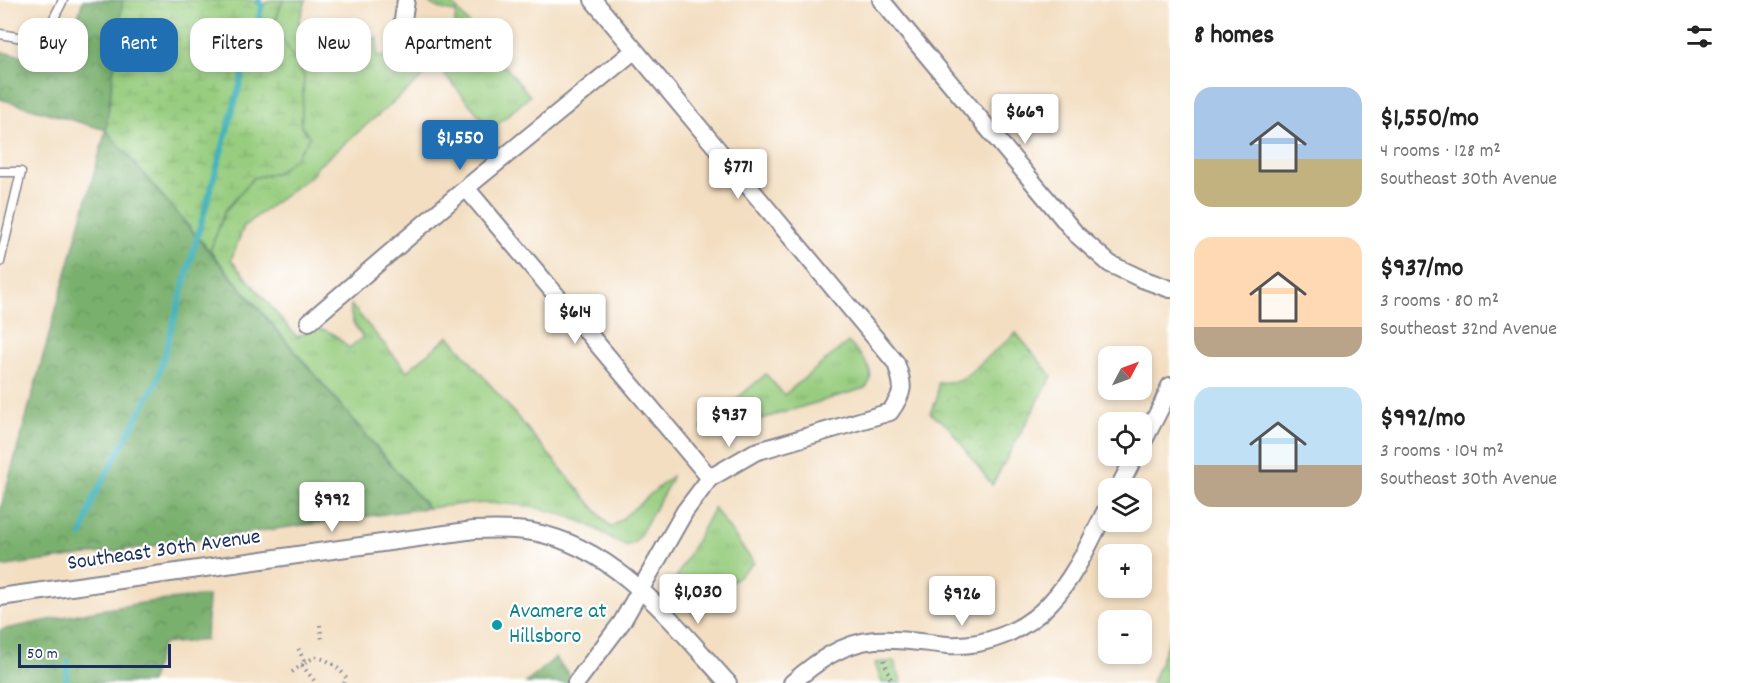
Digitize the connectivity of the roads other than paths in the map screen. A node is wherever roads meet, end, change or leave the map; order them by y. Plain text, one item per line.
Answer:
1 (63, 0) edge
2 (406, 0) edge
3 (593, 0) edge
4 (882, 0) edge
5 (403, 18) edge
6 (0, 34) edge
7 (635, 50) junction
8 (0, 172) edge
9 (466, 188) junction
10 (11, 211) junction
11 (0, 212) edge
12 (0, 261) edge
13 (1170, 290) edge
14 (309, 322) dead end
15 (1170, 386) edge
16 (1152, 424) edge
17 (710, 478) junction
18 (1098, 524) edge
19 (642, 590) junction
20 (0, 597) edge
21 (576, 683) edge
22 (728, 683) edge
23 (792, 683) edge

1 - 6 lane
2 - 5 street
3 - 7 street
4 - 13 street
7 - 9 street
7 - 17 street
8 - 10 lane
9 - 14 street
9 - 17 street
10 - 11 lane
10 - 12 lane
15 - 16 street
17 - 19 street
18 - 23 street
19 - 20 street, Southeast 30th Avenue
19 - 21 street
19 - 22 street, Southeast 30th Avenue

